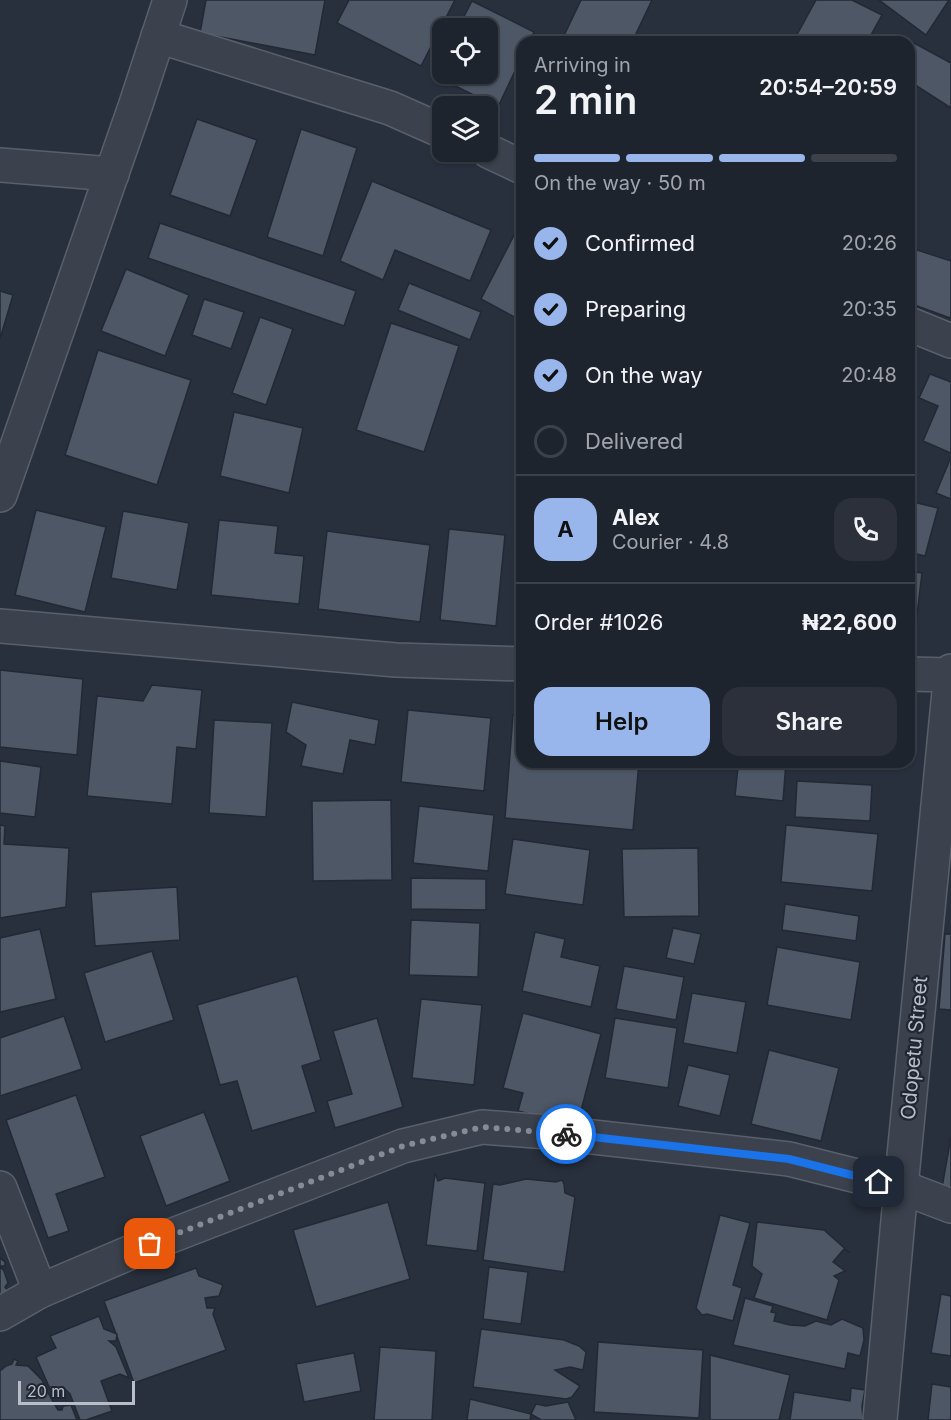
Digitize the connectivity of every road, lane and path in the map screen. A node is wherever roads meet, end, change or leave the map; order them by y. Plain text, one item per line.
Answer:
1 (170, 0) edge
2 (158, 36) junction
3 (432, 127) edge
4 (498, 156) edge
5 (516, 164) edge
6 (0, 165) edge
7 (112, 174) junction
8 (915, 326) edge
9 (951, 341) edge
10 (0, 495) edge
11 (0, 626) edge
12 (516, 664) edge
13 (915, 674) edge
14 (951, 674) edge
15 (901, 1187) junction
16 (0, 1188) edge
17 (951, 1206) edge
18 (40, 1291) junction
19 (0, 1314) edge
20 (880, 1420) edge

1 - 2 street
2 - 3 street
2 - 7 street
4 - 5 street
6 - 7 street
7 - 10 street
8 - 9 street
11 - 12 street
13 - 14 street
14 - 15 street, Odopetu Street
15 - 17 street
15 - 18 street
15 - 20 street, Odopetu Street
16 - 18 street
18 - 19 street

